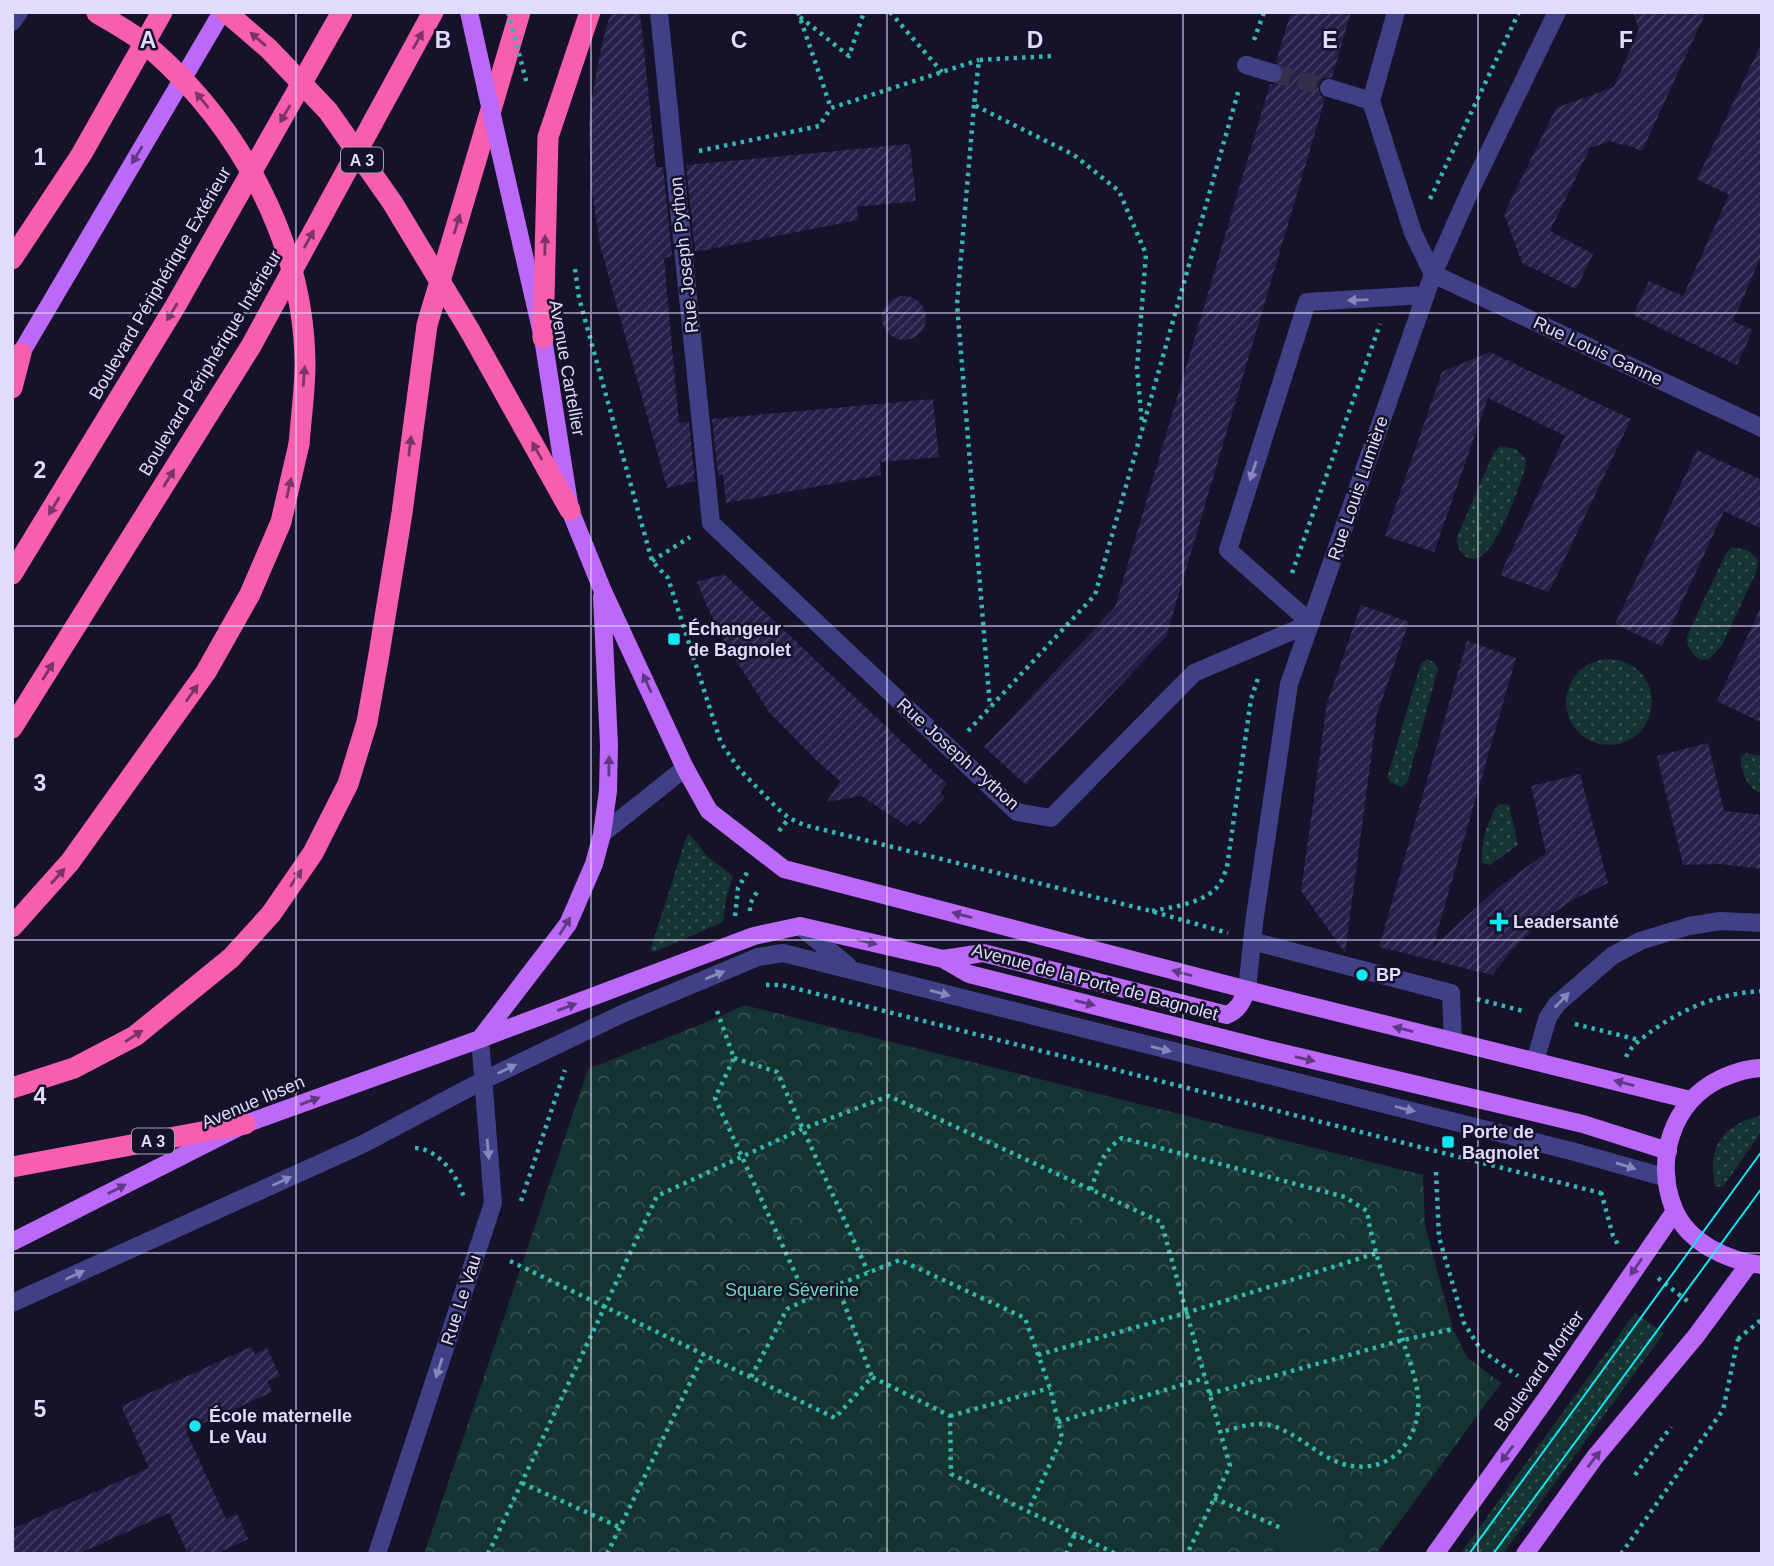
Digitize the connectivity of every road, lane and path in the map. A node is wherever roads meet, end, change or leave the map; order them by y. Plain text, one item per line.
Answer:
1 (19, 12) edge
2 (96, 12) edge
3 (162, 12) edge
4 (224, 12) edge
5 (342, 12) edge
6 (433, 12) edge
7 (469, 12) edge
8 (508, 12) edge
9 (520, 12) edge
10 (590, 12) edge
11 (659, 12) edge
12 (864, 12) edge
13 (890, 12) edge
14 (1264, 12) edge
15 (1396, 12) edge
16 (1519, 12) edge
17 (1557, 12) edge
18 (799, 14) edge
19 (12, 22) edge
20 (1051, 56) dead end
21 (979, 60) junction
22 (1246, 65) junction
23 (942, 72) junction
24 (1273, 72) tunnel mouth
25 (527, 84) dead end
26 (1329, 88) tunnel mouth
27 (1371, 101) junction
28 (974, 105) junction
29 (831, 108) junction
30 (674, 156) junction
31 (1434, 190) dead end
32 (574, 258) dead end
33 (12, 259) edge
34 (1433, 274) junction
35 (1426, 295) junction
36 (1382, 319) dead end
37 (543, 338) junction
38 (16, 358) edge
39 (12, 388) edge
40 (1143, 428) junction
41 (1762, 428) edge
42 (570, 510) junction
43 (711, 523) junction
44 (652, 561) junction
45 (12, 574) edge
46 (1290, 578) dead end
47 (602, 589) junction
48 (1311, 623) junction
49 (1255, 687) dead end
50 (990, 708) junction
51 (12, 729) edge
52 (951, 750) junction
53 (685, 768) junction
54 (602, 834) junction
55 (744, 877) dead end
56 (758, 890) dead end
57 (1151, 911) junction
58 (750, 912) dead end
59 (735, 920) dead end
60 (1762, 923) edge
61 (800, 926) junction
62 (12, 927) edge
63 (1220, 931) dead end
64 (1252, 941) junction
65 (943, 959) junction
66 (851, 969) junction
67 (763, 985) dead end
68 (1247, 990) junction
69 (1762, 991) edge
70 (717, 1011) dead end
71 (480, 1039) junction
72 (1453, 1041) junction
73 (734, 1058) junction
74 (571, 1059) dead end
75 (1535, 1061) junction
76 (1623, 1063) dead end
77 (1762, 1068) edge
78 (482, 1081) junction
79 (12, 1088) edge
80 (1690, 1100) junction
81 (245, 1124) junction
82 (802, 1129) junction
83 (1668, 1151) junction
84 (743, 1157) junction
85 (12, 1167) edge
86 (1436, 1172) dead end
87 (1667, 1178) junction
88 (1600, 1185) dead end
89 (1091, 1190) junction
90 (1601, 1193) junction
91 (516, 1206) dead end
92 (1675, 1211) junction
93 (12, 1242) edge
94 (1377, 1253) junction
95 (1624, 1254) dead end
96 (510, 1261) dead end
97 (1755, 1264) edge
98 (868, 1272) junction
99 (1658, 1279) dead end
100 (837, 1285) junction
101 (807, 1299) junction
102 (12, 1303) edge
103 (1689, 1303) dead end
104 (606, 1307) junction
105 (1186, 1313) junction
106 (1762, 1319) edge
107 (1453, 1329) dead end
108 (1403, 1340) junction
109 (704, 1354) junction
110 (1038, 1355) junction
111 (1518, 1376) dead end
112 (751, 1377) junction
113 (872, 1377) junction
114 (1205, 1378) junction
115 (1050, 1388) junction
116 (1209, 1394) junction
117 (950, 1416) junction
118 (1058, 1422) junction
119 (1671, 1427) dead end
120 (1221, 1432) junction
121 (1635, 1475) dead end
122 (522, 1483) junction
123 (1214, 1498) junction
124 (1028, 1511) junction
125 (619, 1527) junction
126 (1283, 1529) dead end
127 (1075, 1534) junction
128 (377, 1554) edge
129 (488, 1554) edge
130 (607, 1554) edge
131 (1066, 1554) edge
132 (1116, 1554) edge
133 (1187, 1554) edge
134 (1435, 1554) edge
135 (1525, 1554) edge
136 (1621, 1554) edge

1 - 19 street
62 -> 2 highway, bridge
3 - 33 highway
4 -> 38 main road
42 -> 4 highway, A 3, bridge
5 -> 45 highway, Boulevard Périphérique Extérieur
51 -> 6 highway, Boulevard Périphérique Intérieur
7 - 37 main road, Avenue Cartellier, bridge
8 - 25 path, bridge
79 -> 9 highway
37 -> 10 highway
11 - 30 street, Rue Joseph Python
12 - 18 path
13 - 23 path
14 - 22 path
15 - 27 street
16 - 31 path
17 - 34 street, Rue Louis Lumière
18 - 29 path
20 - 21 path
21 - 23 path
21 - 28 path
22 - 24 street
22 - 40 path
23 - 29 path
26 - 27 street
27 - 34 street
28 - 40 path
28 - 50 path
29 - 30 path
30 - 43 street, Rue Joseph Python
32 - 44 path, Avenue Cartellier
34 - 35 street, Rue Louis Lumière
34 - 41 street, Rue Louis Ganne
35 - 48 street, Rue Louis Lumière
35 -> 48 street
36 - 46 path, Rue Louis Lumière
37 - 42 main road, Avenue Cartellier
38 - 39 highway
40 - 50 path
42 - 47 main road, Avenue Cartellier
43 - 44 path
43 - 52 street, Rue Joseph Python
44 - 57 path
53 -> 47 main road, Avenue de la Porte de Bagnolet
54 -> 47 main road
48 - 52 street, Rue Joseph Python
48 - 64 street, Rue Louis Lumière
49 - 57 path
50 - 52 path
53 - 54 street
68 -> 53 main road, Avenue de la Porte de Bagnolet
71 -> 54 main road
55 - 59 path
56 - 58 path
57 - 63 path
75 -> 60 street
61 -> 65 main road, Avenue de la Porte de Bagnolet
61 - 66 street
71 -> 61 main road, Avenue de la Porte de Bagnolet
64 - 68 street, Rue Louis Lumière
64 - 72 street
65 - 68 main road
65 -> 83 main road, Avenue de la Porte de Bagnolet
78 -> 66 street
66 -> 87 street
67 - 90 path
72 -> 68 main road, Avenue de la Porte de Bagnolet
69 - 76 path
70 - 73 path
71 - 78 street, Rue Le Vau
81 -> 71 main road, Avenue Ibsen
72 - 75 main road, Avenue de la Porte de Bagnolet
73 - 82 path
73 - 84 path
74 - 91 path
80 -> 75 main road, Avenue de la Porte de Bagnolet
77 - 80 main road
102 -> 78 street
78 -> 128 street, Rue Le Vau
80 - 83 main road
81 - 85 highway, A 3
93 -> 81 main road, Avenue Ibsen
82 - 84 path
82 - 89 path
82 - 98 path
83 - 87 main road
84 - 101 path
84 - 104 path
86 - 111 path
87 - 92 main road
88 - 90 path
89 - 94 path
89 - 105 path
90 - 95 path
92 - 97 main road
92 -> 134 main road, Boulevard Mortier
94 - 105 path
94 - 108 path
96 - 104 path
135 -> 97 main road
98 - 100 path
98 - 110 path
99 - 103 path
100 - 101 path
100 - 113 path
101 - 112 path
104 - 109 path
104 - 122 path
105 - 110 path
105 - 114 path
106 - 136 path
107 - 108 path
108 - 116 path
108 - 120 path
109 - 112 path
109 - 125 path
110 - 115 path
112 - 113 path
113 - 117 path
114 - 116 path
114 - 118 path
115 - 117 path
115 - 118 path
116 - 120 path
117 - 124 path
118 - 124 path
119 - 121 path
120 - 123 path
122 - 125 path
122 - 129 path
123 - 126 path
123 - 133 path
124 - 127 path
125 - 130 path
127 - 131 path
127 - 132 path

